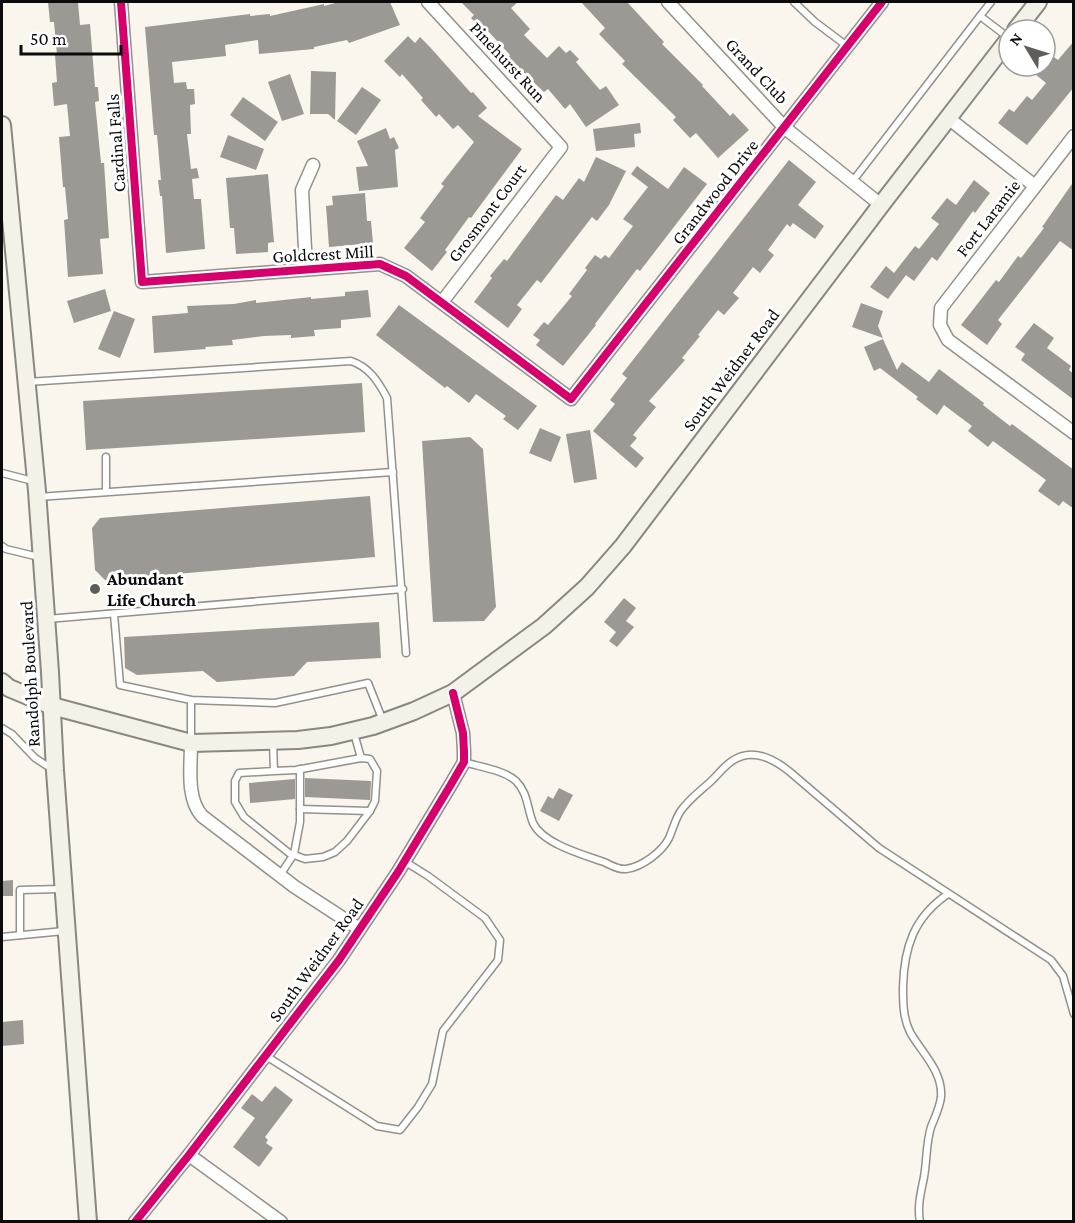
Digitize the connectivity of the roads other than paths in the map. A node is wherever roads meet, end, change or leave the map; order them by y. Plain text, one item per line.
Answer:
1 (121, 2) edge
2 (428, 2) edge
3 (668, 2) edge
4 (794, 2) edge
5 (882, 2) edge
6 (992, 2) edge
7 (1038, 2) edge
8 (980, 16) junction
9 (1025, 18) edge
10 (997, 29) edge
11 (847, 46) junction
12 (997, 54) edge
13 (948, 118) junction
14 (2, 125) edge
15 (785, 128) junction
16 (1074, 136) edge
17 (561, 147) joint
18 (313, 165) dead end
19 (852, 182) junction
20 (1035, 186) junction
21 (880, 205) junction
22 (306, 268) junction
23 (142, 282) joint
24 (442, 302) junction
25 (27, 382) junction
26 (572, 399) joint
27 (1074, 433) edge
28 (106, 457) dead end
29 (393, 472) junction
30 (2, 473) edge
31 (37, 489) junction
32 (106, 492) junction
33 (2, 546) edge
34 (42, 558) junction
35 (402, 589) junction
36 (114, 614) junction
37 (47, 619) junction
38 (406, 653) dead end
39 (2, 682) edge
40 (453, 693) junction
41 (191, 700) junction
42 (52, 706) junction
43 (384, 722) junction
44 (2, 728) edge
45 (354, 730) junction
46 (273, 741) junction
47 (191, 743) junction
48 (361, 758) junction
49 (464, 762) junction
50 (300, 769) junction
51 (55, 771) junction
52 (274, 771) junction
53 (300, 809) junction
54 (370, 811) junction
55 (294, 854) junction
56 (404, 861) junction
57 (279, 875) junction
58 (65, 888) junction
59 (948, 894) junction
60 (358, 928) junction
61 (68, 931) junction
62 (20, 935) junction
63 (2, 937) edge
64 (1074, 1014) edge
65 (266, 1055) junction
66 (189, 1155) junction
67 (88, 1221) edge
68 (135, 1221) edge
69 (280, 1221) edge
70 (920, 1221) edge

1 - 23 street, Cardinal Falls
2 - 17 street, Pinehurst Run
3 - 15 street, Grand Club
4 - 11 lane
5 - 11 street, Grandwood Drive
6 - 8 lane
7 - 9 main road
8 - 10 lane
8 - 19 lane
11 - 15 street, Grandwood Drive
12 - 13 main road, South Weidner Road
13 - 20 street
13 - 21 main road, South Weidner Road
14 - 25 main road, Randolph Boulevard
15 - 19 street, Grand Club
15 - 26 street, Grandwood Drive
16 - 20 street, Fort Laramie
17 - 24 street, Grosmont Court
18 - 22 street
19 - 21 street, Grand Club
20 - 27 street, Fort Laramie
21 - 40 main road, South Weidner Road
22 - 23 street, Goldcrest Mill
22 - 24 street, Goldcrest Mill
24 - 26 street, Goldcrest Mill
25 - 29 lane
25 - 31 main road, Randolph Boulevard
28 - 32 lane
29 - 32 lane
29 - 35 lane
30 - 31 lane
31 - 32 lane
31 - 34 main road, Randolph Boulevard
33 - 34 lane
34 - 37 main road, Randolph Boulevard
35 - 36 lane
35 - 38 lane
36 - 37 lane
36 - 41 lane
37 - 42 main road, Randolph Boulevard
39 - 42 main road, South Weidner Road
40 - 43 main road, South Weidner Road
40 - 49 street
41 - 43 lane
41 - 47 lane
42 - 47 main road, South Weidner Road
42 - 51 main road, Randolph Boulevard
43 - 45 main road, South Weidner Road
44 - 51 lane
45 - 46 main road, South Weidner Road
45 - 48 lane
46 - 47 main road, South Weidner Road
46 - 52 lane
47 - 57 street, South Weidner Road
48 - 50 lane
48 - 54 lane
49 - 56 street, South Weidner Road
49 - 59 lane
50 - 52 lane
50 - 53 lane
51 - 58 main road, Randolph Boulevard
52 - 55 lane
53 - 54 lane
53 - 55 lane
54 - 55 lane
55 - 57 lane
56 - 60 street, South Weidner Road
56 - 65 lane
57 - 60 street, South Weidner Road
58 - 61 main road, Randolph Boulevard
58 - 62 lane
59 - 64 lane
59 - 70 lane
60 - 65 street, South Weidner Road
61 - 62 lane
61 - 67 main road, Randolph Boulevard
62 - 63 lane
65 - 66 street, South Weidner Road
66 - 68 street, South Weidner Road
66 - 69 street

